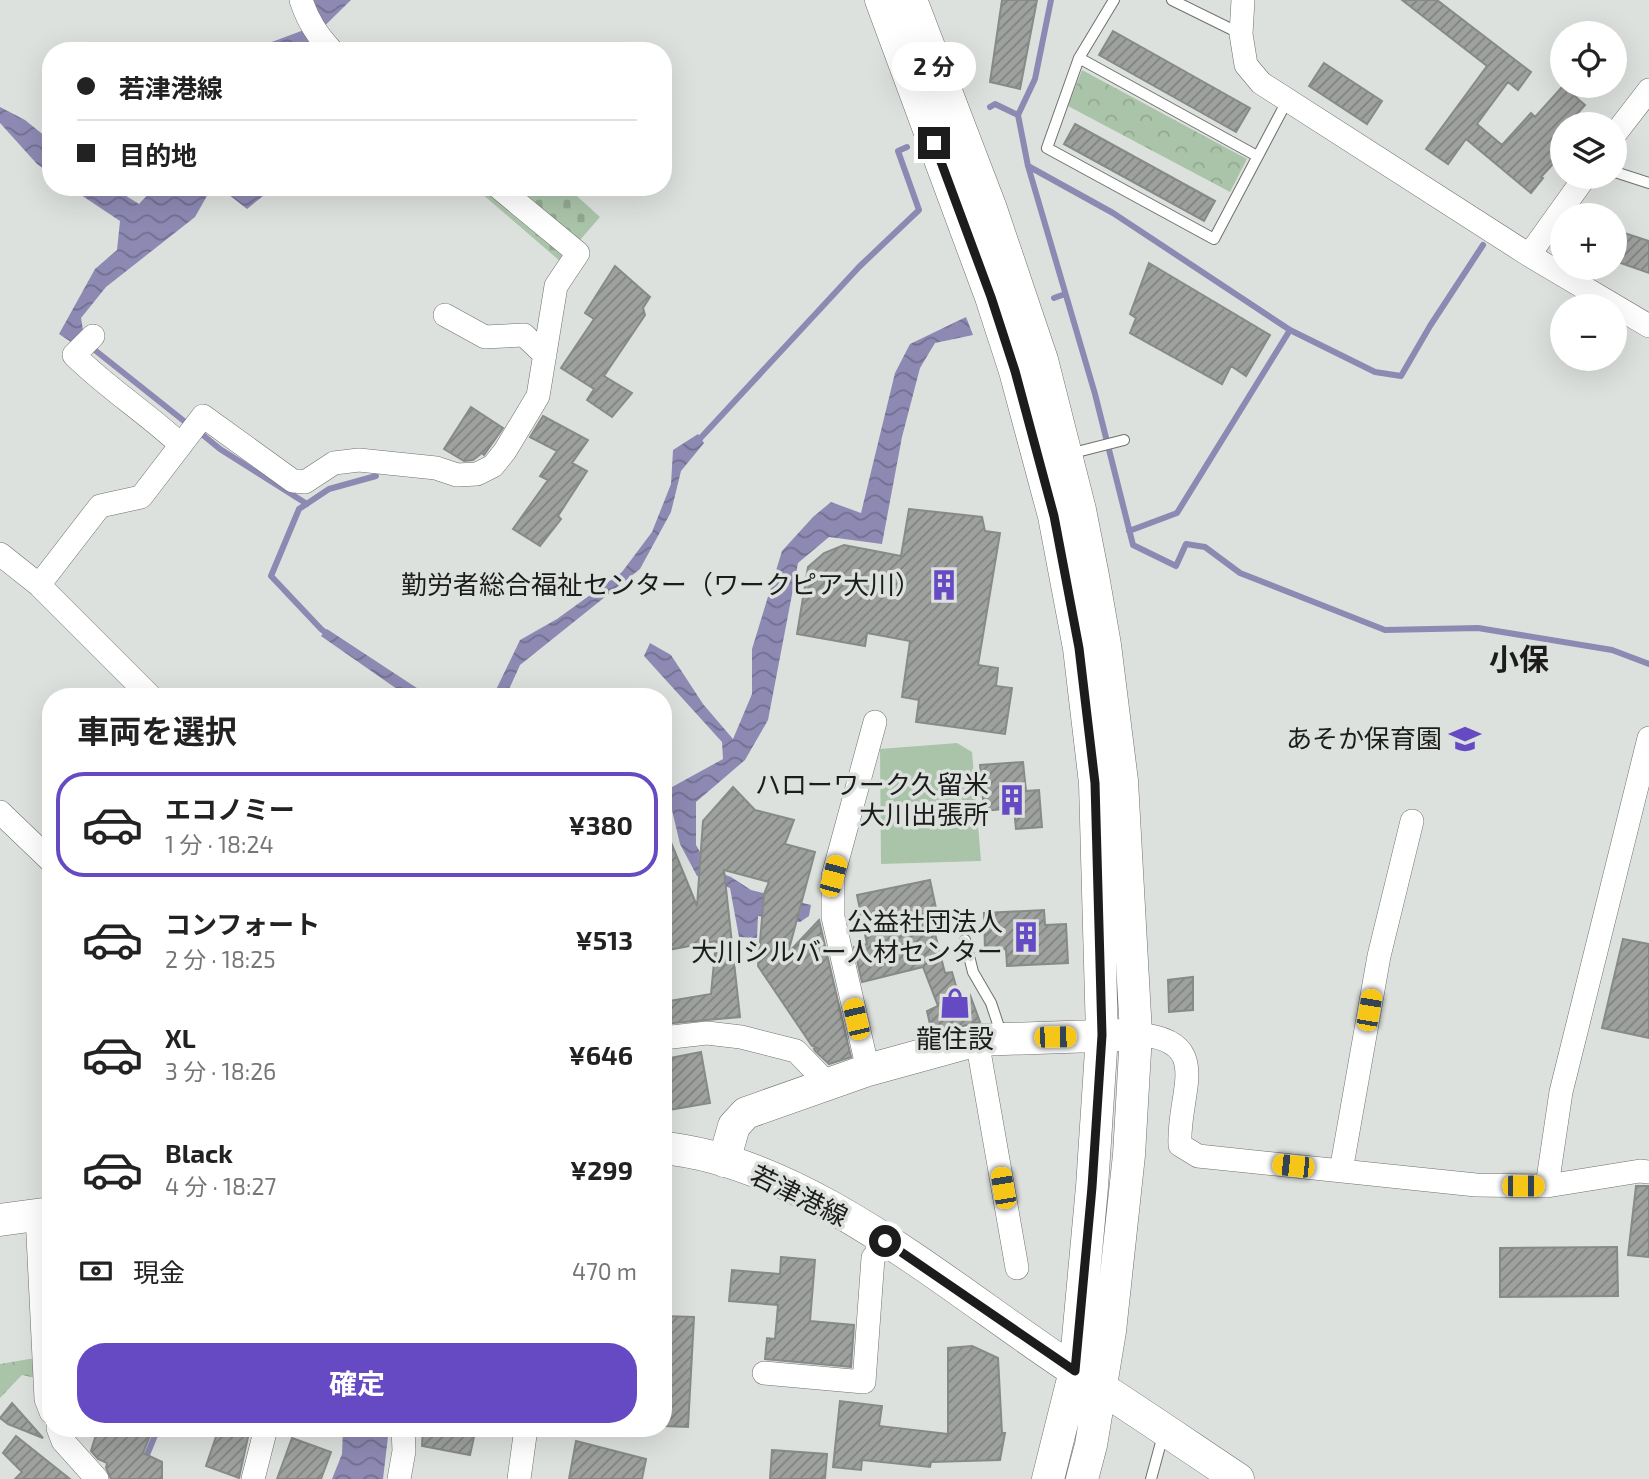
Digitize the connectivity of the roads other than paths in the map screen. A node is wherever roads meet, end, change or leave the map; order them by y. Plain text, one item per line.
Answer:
1 (881, 0) edge
2 (911, 0) edge
3 (1114, 0) edge
4 (1172, 0) edge
5 (1243, 0) edge
6 (1241, 34) junction
7 (1079, 58) junction
8 (1649, 90) edge
9 (1287, 101) junction
10 (1627, 118) edge
11 (1257, 156) junction
12 (1627, 176) edge
13 (1649, 183) edge
14 (1576, 189) edge
15 (509, 196) edge
16 (1529, 256) junction
17 (445, 315) dead end
18 (1649, 326) edge
19 (88, 341) dead end
20 (545, 355) junction
21 (188, 435) junction
22 (1119, 441) dead end
23 (1053, 459) junction
24 (0, 554) edge
25 (39, 585) junction
26 (142, 688) edge
27 (875, 722) dead end
28 (1649, 738) edge
29 (1412, 821) dead end
30 (4, 822) edge
31 (42, 854) edge
32 (965, 940) dead end
33 (1136, 1034) junction
34 (1102, 1035) junction
35 (672, 1037) edge
36 (990, 1039) junction
37 (868, 1070) junction
38 (828, 1084) junction
39 (672, 1149) edge
40 (724, 1161) junction
41 (1341, 1171) junction
42 (1649, 1172) edge
43 (1547, 1186) junction
44 (42, 1214) edge
45 (0, 1220) edge
46 (885, 1241) junction
47 (1017, 1268) dead end
48 (764, 1373) dead end
49 (1087, 1378) junction
50 (1165, 1430) junction
51 (61, 1437) edge
52 (264, 1437) edge
53 (403, 1437) edge
54 (525, 1437) edge
55 (97, 1479) edge
56 (253, 1479) edge
57 (400, 1479) edge
58 (519, 1479) edge
59 (1048, 1479) edge
60 (1082, 1479) edge
61 (1151, 1479) edge
62 (1238, 1479) edge

1 - 23 street
2 - 23 street
3 - 7 lane
4 - 6 lane
5 - 6 street
6 - 9 street
7 - 11 lane
7 - 11 lane
8 - 10 street
9 - 11 lane
9 - 16 street
12 - 13 lane
14 - 16 street
15 - 20 street
16 - 18 street
17 - 20 street
19 - 21 street
20 - 21 street
21 - 25 street
22 - 23 lane
23 - 33 street
23 - 34 street
24 - 25 street
25 - 26 street
27 - 37 street
28 - 43 street
29 - 41 street
30 - 31 street
32 - 36 lane
33 - 34 street
33 - 41 street
33 - 49 street
34 - 36 street
34 - 49 street
35 - 38 street
36 - 37 street
36 - 47 street
37 - 38 street
38 - 40 street
39 - 40 street, 若津港線
40 - 46 street, 若津港線
41 - 43 street
42 - 43 street
44 - 45 street
46 - 48 street
46 - 49 street, 若津港線
49 - 50 street, 若津港線
49 - 59 street
49 - 60 street
50 - 61 lane
50 - 62 street, 若津港線
51 - 55 street
52 - 56 street
53 - 57 street
54 - 58 street

